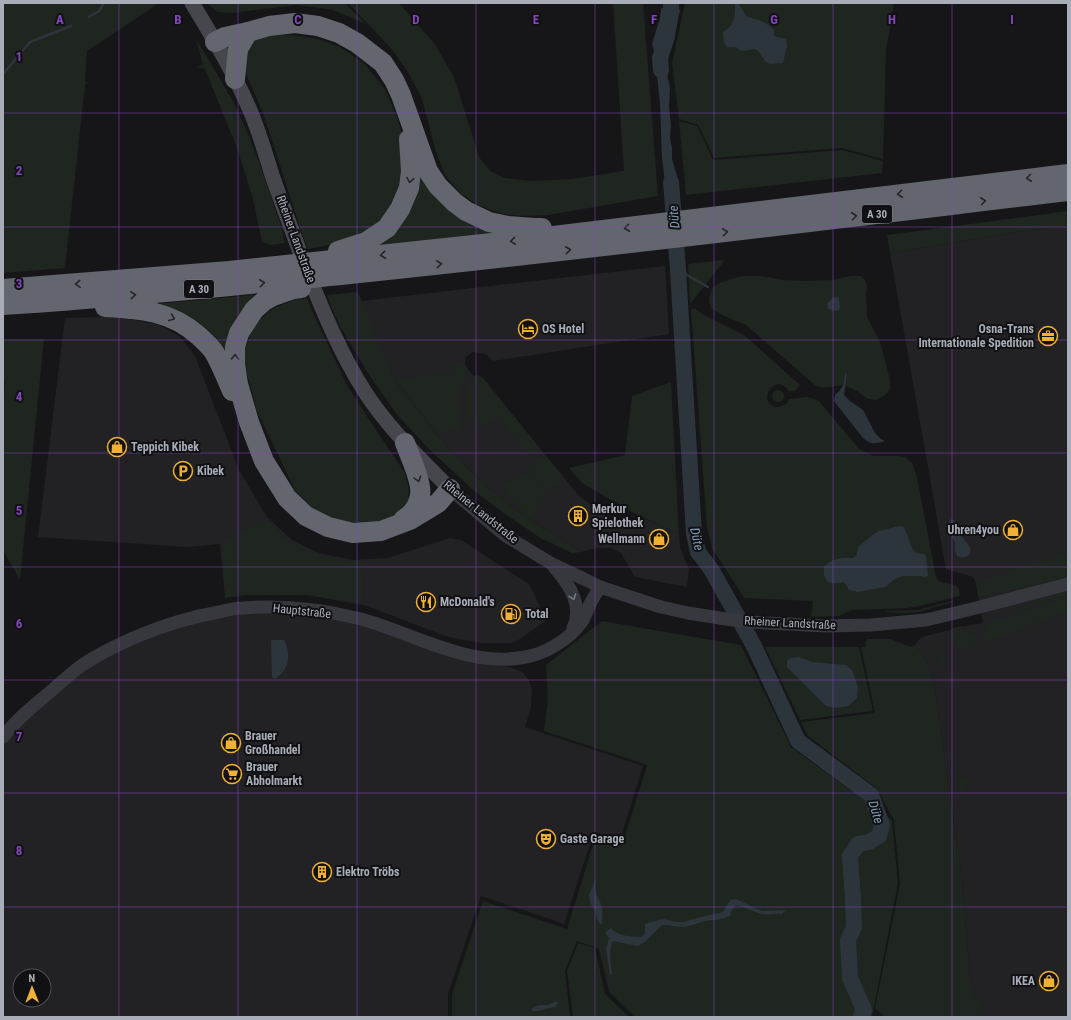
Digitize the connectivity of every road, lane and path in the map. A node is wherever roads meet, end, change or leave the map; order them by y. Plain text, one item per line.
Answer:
1 (192, 3) edge
2 (248, 32) junction
3 (215, 42) junction
4 (235, 79) junction
5 (407, 113) junction
6 (1068, 174) edge
7 (1068, 191) edge
8 (686, 229) junction
9 (593, 232) junction
10 (661, 232) junction
11 (386, 270) junction
12 (229, 271) junction
13 (5, 300) edge
14 (249, 422) junction
15 (405, 443) junction
16 (450, 489) junction
17 (381, 531) junction
18 (552, 564) junction
19 (1068, 584) edge
20 (600, 587) junction
21 (564, 641) junction
22 (3, 737) edge

1 - 3 main road, Rheiner Landstraße
2 - 3 highway
2 - 4 highway
2 - 5 highway
3 - 4 main road, Rheiner Landstraße
4 - 15 main road, Rheiner Landstraße
5 - 9 highway
5 -> 12 highway
6 -> 8 highway, A 30
8 -> 7 highway, A 30
8 - 10 highway, A 30
10 -> 9 highway, A 30
9 -> 12 highway, A 30
11 -> 10 highway, A 30
13 -> 11 highway, A 30
14 -> 11 highway
12 -> 13 highway, A 30
13 -> 14 highway
14 - 17 highway
15 - 16 main road, Rheiner Landstraße
15 -> 17 highway
16 - 17 highway
16 - 18 street, Rheiner Landstraße
18 - 20 street, Rheiner Landstraße
18 -> 21 street
19 - 20 street, Rheiner Landstraße
20 - 21 street, Hauptstraße
21 - 22 street, Hauptstraße

